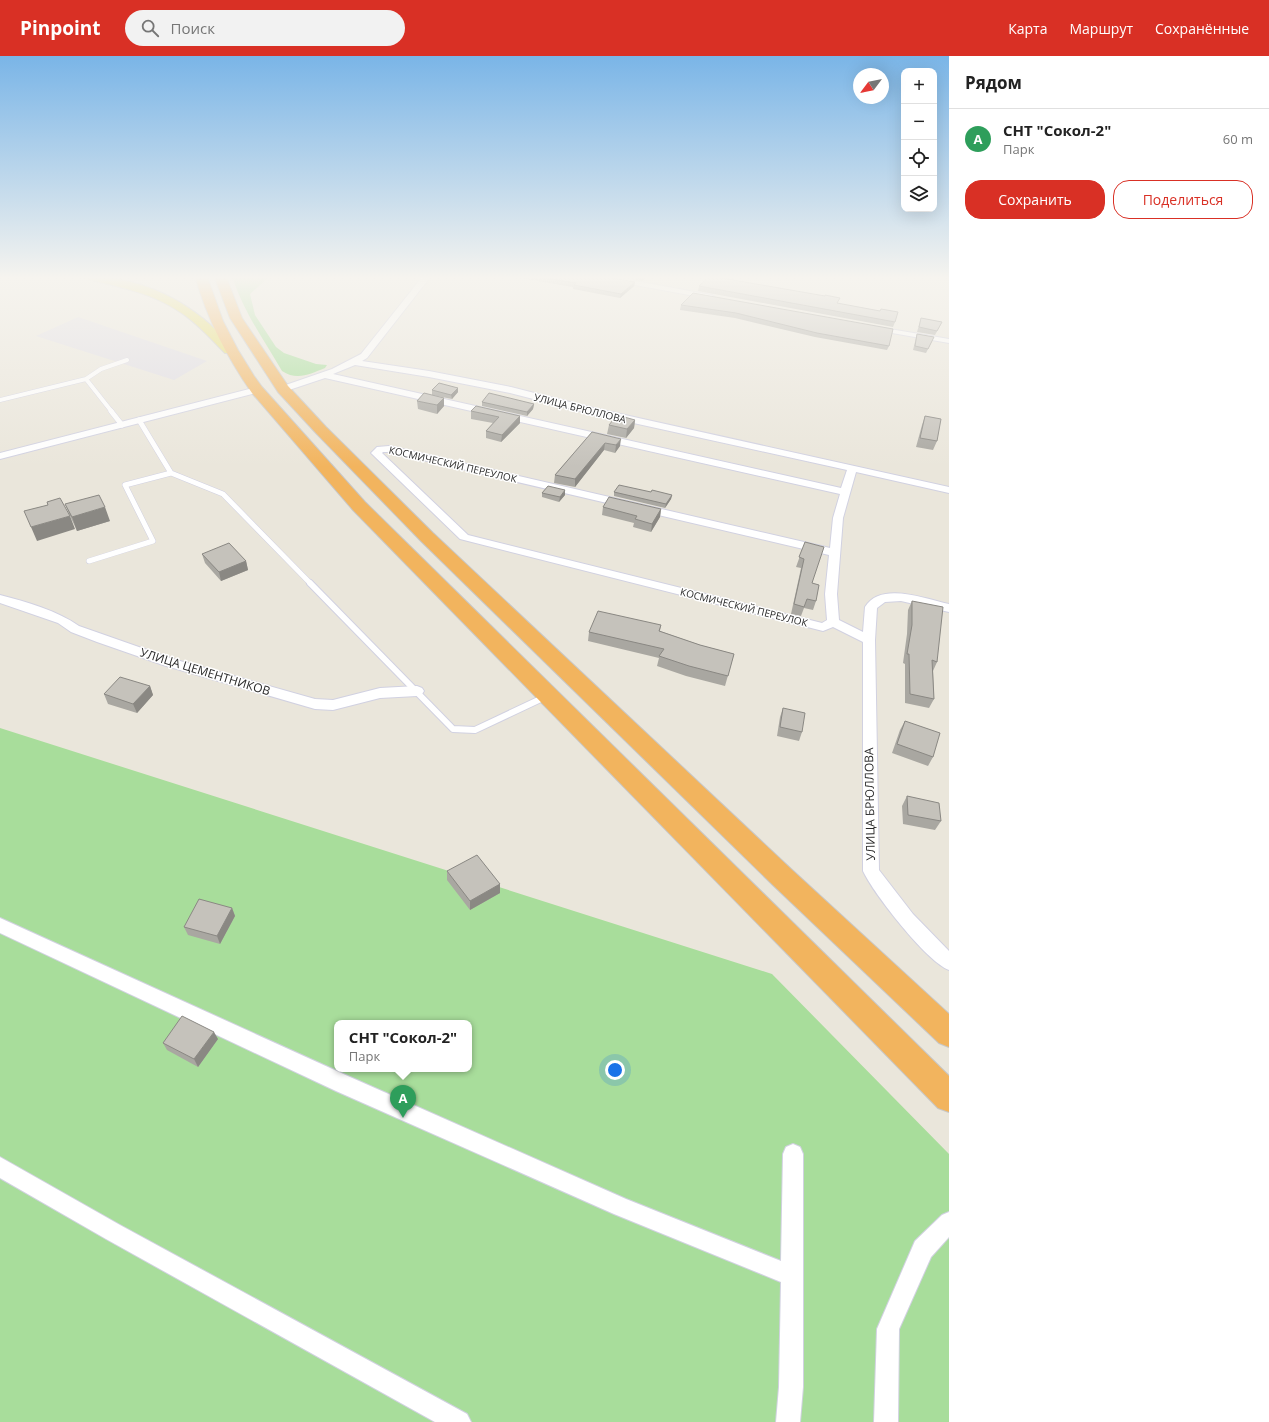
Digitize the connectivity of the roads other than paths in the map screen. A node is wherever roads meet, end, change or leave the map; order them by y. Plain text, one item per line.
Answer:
1 (219, 340) edge
2 (226, 340) edge
3 (250, 340) edge
4 (377, 340) edge
5 (230, 350) junction
6 (127, 360) dead end
7 (354, 362) junction
8 (324, 375) junction
9 (86, 379) junction
10 (283, 389) junction
11 (257, 390) junction
12 (0, 400) edge
13 (139, 420) junction
14 (122, 425) junction
15 (0, 456) edge
16 (852, 469) junction
17 (171, 473) junction
18 (949, 490) edge
19 (846, 492) junction
20 (835, 553) junction
21 (89, 561) dead end
22 (0, 599) edge
23 (949, 608) edge
24 (833, 622) junction
25 (869, 640) junction
26 (417, 691) junction
27 (548, 696) junction
28 (0, 925) edge
29 (949, 962) edge
30 (949, 1033) edge
31 (949, 1097) edge
32 (793, 1154) dead end
33 (0, 1167) edge
34 (949, 1222) edge
35 (792, 1276) junction
36 (459, 1422) edge
37 (788, 1422) edge
38 (886, 1422) edge

1 - 5 main road
2 - 5 highway
3 - 10 highway
4 - 7 street
5 - 11 highway
6 - 9 lane
7 - 8 street
7 - 16 street, УЛИЦА БРЮЛЛОВА
8 - 10 street
8 - 19 street
9 - 12 lane
9 - 14 lane
10 - 30 highway
11 - 13 street
11 - 27 highway
13 - 14 street
13 - 17 lane
14 - 15 street
16 - 18 street, УЛИЦА БРЮЛЛОВА
16 - 19 street
17 - 21 lane
17 - 26 lane
19 - 20 street
20 - 24 street
20 - 24 street, КОСМИЧЕСКИЙ ПЕРЕУЛОК
22 - 26 street, УЛИЦА ЦЕМЕНТНИКОВ
23 - 25 street, УЛИЦА БРЮЛЛОВА
24 - 25 street
25 - 29 street, УЛИЦА БРЮЛЛОВА
26 - 27 lane
27 - 31 highway
28 - 35 street
32 - 35 street
33 - 36 street
34 - 38 street
35 - 37 street

